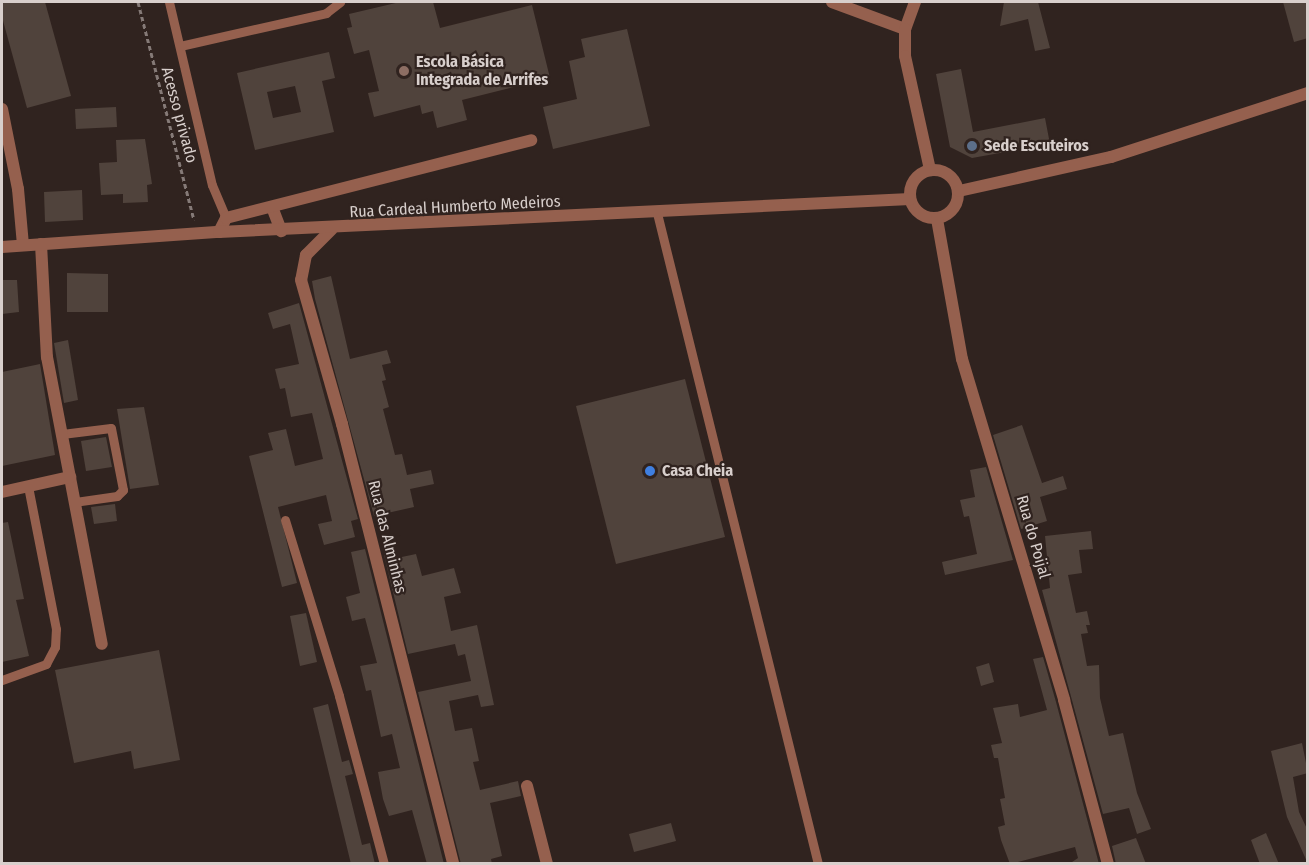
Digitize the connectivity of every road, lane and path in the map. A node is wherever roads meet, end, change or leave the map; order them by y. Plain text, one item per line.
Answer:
1 (138, 2) edge
2 (169, 2) edge
3 (340, 2) edge
4 (832, 2) edge
5 (915, 2) edge
6 (905, 29) junction
7 (180, 46) junction
8 (1308, 93) edge
9 (2, 109) edge
10 (531, 140) dead end
11 (930, 170) junction
12 (959, 191) junction
13 (910, 199) junction
14 (272, 207) junction
15 (657, 213) junction
16 (226, 218) junction
17 (937, 219) junction
18 (332, 230) junction
19 (280, 231) junction
20 (219, 232) junction
21 (198, 233) junction
22 (41, 244) junction
23 (23, 246) junction
24 (2, 247) edge
25 (62, 434) junction
26 (70, 477) junction
27 (28, 486) junction
28 (2, 492) edge
29 (75, 502) junction
30 (285, 520) dead end
31 (102, 644) dead end
32 (2, 680) edge
33 (526, 786) dead end
34 (384, 864) edge
35 (453, 864) edge
36 (547, 864) edge
37 (818, 864) edge
38 (1108, 864) edge

1 - 21 path, Acesso privado
2 - 7 lane
3 - 7 lane
4 - 6 street
5 - 6 street
6 - 11 street
7 - 16 lane
8 - 12 street
9 - 23 street
10 - 14 street
11 - 12 street
11 - 13 street
12 - 17 street
13 - 15 street, Rua Cardeal Humberto Medeiros
13 - 17 street
14 - 16 street
14 - 19 street
15 - 18 street, Rua Cardeal Humberto Medeiros
15 - 37 lane
16 - 20 street
17 - 38 street, Rua do Poijal
18 - 19 street, Rua Cardeal Humberto Medeiros
18 - 35 street, Rua das Alminhas
19 - 20 street, Rua Cardeal Humberto Medeiros
20 - 21 street, Rua Cardeal Humberto Medeiros
21 - 22 street, Rua Cardeal Humberto Medeiros
22 - 23 street, Rua Cardeal Humberto Medeiros
22 - 25 street
23 - 24 street, Rua Cardeal Humberto Medeiros
25 - 26 street
25 - 29 lane
26 - 27 street
26 - 29 street
27 - 28 street
27 - 32 lane
29 - 31 street
30 - 34 lane
33 - 36 street

